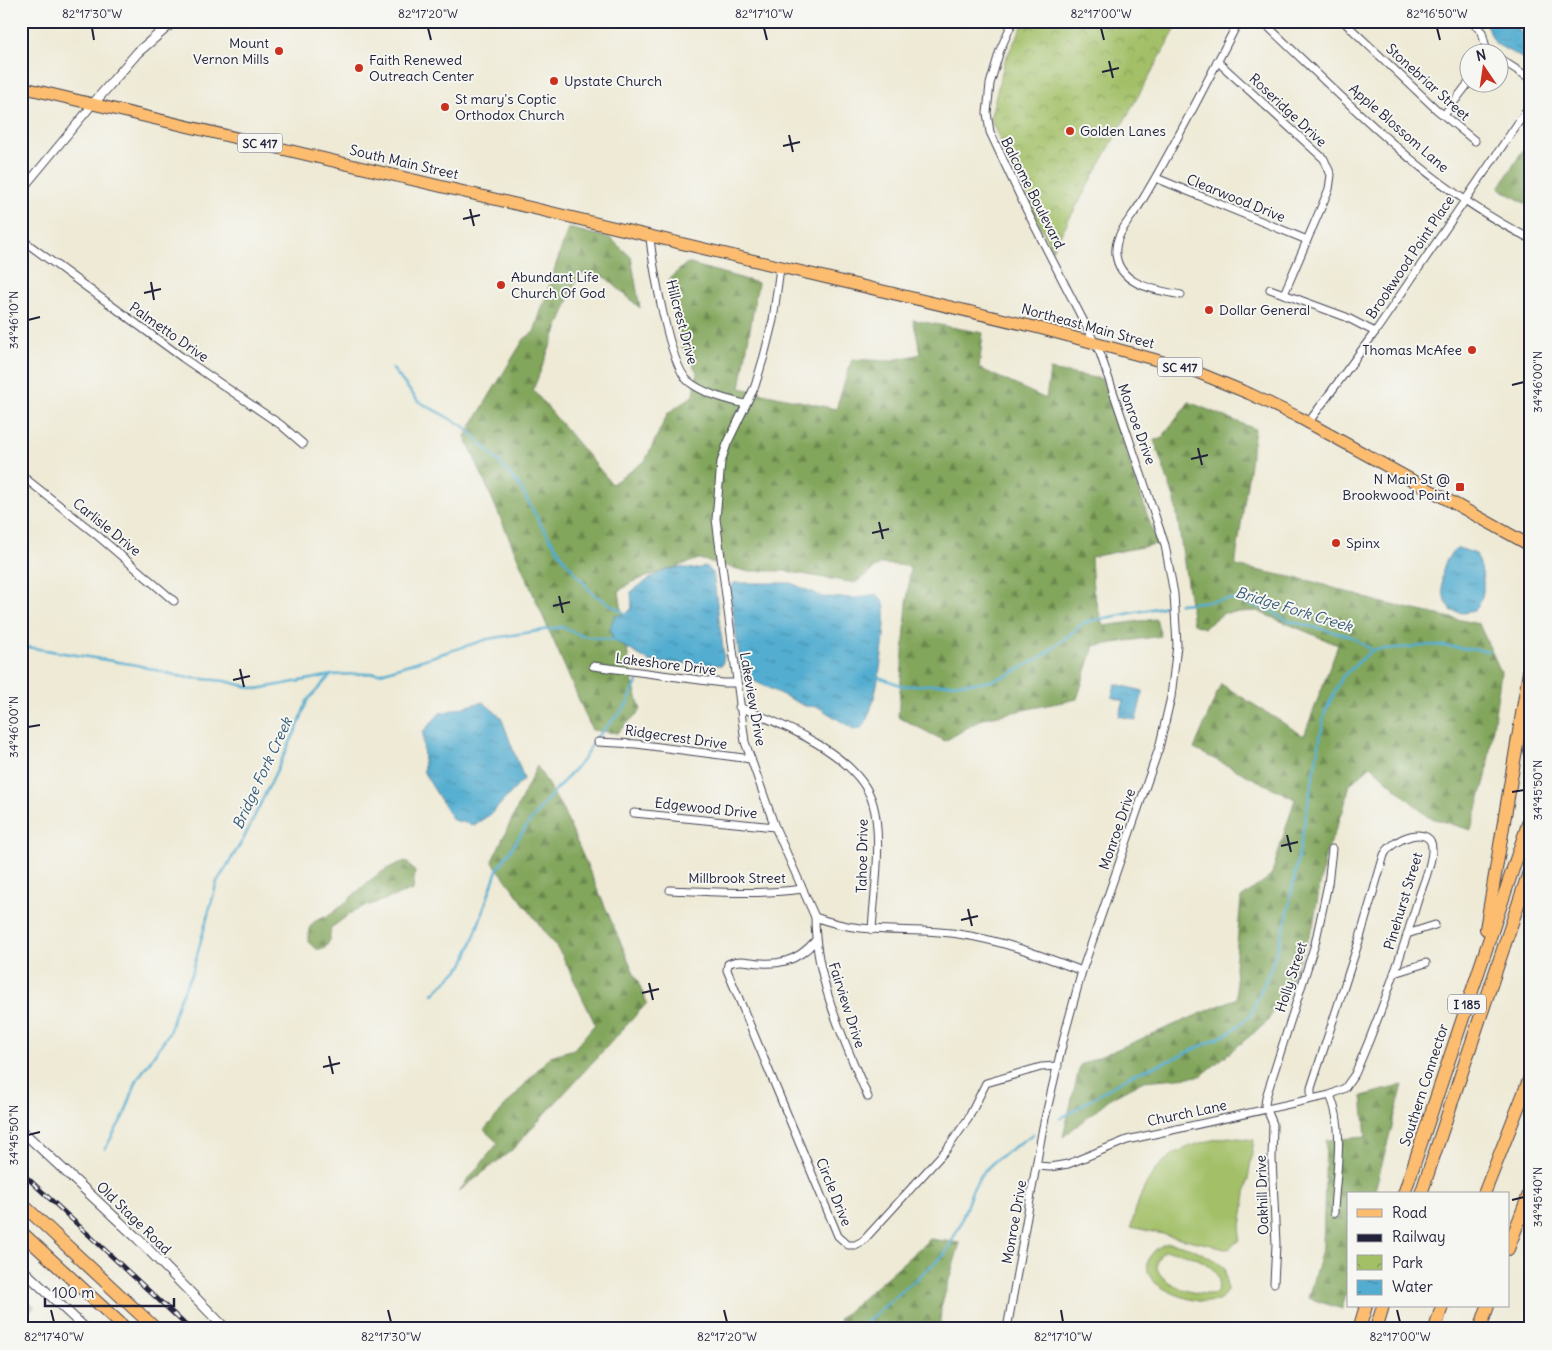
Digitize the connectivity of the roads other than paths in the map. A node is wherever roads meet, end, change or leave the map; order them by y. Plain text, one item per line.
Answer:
1 (174, 21) edge
2 (1014, 21) edge
3 (1240, 21) edge
4 (1262, 21) edge
5 (1343, 21) edge
6 (1471, 21) edge
7 (1484, 42) edge
8 (1217, 61) junction
9 (1510, 65) edge
10 (1531, 79) edge
11 (21, 87) edge
12 (1462, 92) edge
13 (93, 104) junction
14 (1531, 104) edge
15 (1444, 115) junction
16 (1475, 141) dead end
17 (1156, 178) junction
18 (21, 191) edge
19 (1465, 199) junction
20 (650, 238) junction
21 (21, 239) edge
22 (1531, 239) edge
23 (1307, 240) junction
24 (780, 268) junction
25 (1270, 289) dead end
26 (1284, 294) junction
27 (1181, 295) dead end
28 (1375, 332) junction
29 (1094, 342) junction
30 (745, 404) junction
31 (1308, 423) junction
32 (303, 444) dead end
33 (21, 475) edge
34 (1531, 546) edge
35 (174, 601) dead end
36 (1531, 660) edge
37 (593, 666) dead end
38 (736, 683) junction
39 (739, 707) junction
40 (598, 742) dead end
41 (751, 759) junction
42 (634, 814) dead end
43 (1531, 814) edge
44 (775, 827) junction
45 (1332, 849) dead end
46 (1531, 866) edge
47 (803, 889) junction
48 (670, 890) dead end
49 (815, 917) junction
50 (1435, 926) dead end
51 (872, 930) junction
52 (1408, 934) junction
53 (815, 941) junction
54 (1426, 963) dead end
55 (1480, 966) junction
56 (1082, 971) junction
57 (1394, 974) junction
58 (1058, 1066) junction
59 (1531, 1075) edge
60 (1345, 1088) joint
61 (1330, 1095) junction
62 (868, 1097) dead end
63 (1311, 1099) junction
64 (1267, 1109) junction
65 (21, 1130) edge
66 (1036, 1166) junction
67 (1531, 1189) edge
68 (1405, 1192) edge
69 (1422, 1192) edge
70 (1485, 1192) edge
71 (21, 1203) edge
72 (1334, 1213) dead end
73 (21, 1232) edge
74 (1510, 1244) edge
75 (21, 1268) edge
76 (1274, 1282) dead end
77 (1365, 1308) edge
78 (1382, 1308) edge
79 (1441, 1308) edge
80 (1487, 1308) edge
81 (86, 1329) edge
82 (126, 1329) edge
83 (156, 1329) edge
84 (226, 1329) edge
85 (1007, 1329) edge
86 (1359, 1329) edge
87 (1376, 1329) edge
88 (1435, 1329) edge
89 (1480, 1329) edge

1 - 13 street
2 - 29 street, Balcome Boulevard
3 - 8 street
4 - 19 street, Apple Blossom Lane
5 - 15 street, Stonebriar Street
6 - 7 street
8 - 17 street
8 - 23 street, Roseridge Drive
9 - 10 street
11 - 13 main road, South Main Street / SC 417
12 - 15 street
13 - 18 street
13 - 20 main road, South Main Street / SC 417
14 - 19 street, Brookwood Point Place
15 - 16 street, Stonebriar Street
17 - 23 street, Clearwood Drive
17 - 27 street
19 - 22 street, Apple Blossom Lane
19 - 28 street, Brookwood Point Place
20 - 24 main road, South Main Street / SC 417
20 - 30 street, Hillcrest Drive
21 - 32 street, Palmetto Drive
23 - 26 street, Roseridge Drive
24 - 29 main road, Northeast Main Street / SC 417
24 - 30 street, Lakeview Drive
25 - 26 street
26 - 28 street
28 - 31 street, Brookwood Point Place
29 - 31 main road, Northeast Main Street / SC 417
29 - 56 street, Monroe Drive
30 - 38 street, Lakeview Drive
31 - 34 main road, Northeast Main Street / SC 417
33 - 35 street, Carlisle Drive
36 - 55 highway
37 - 38 street, Lakeshore Drive
38 - 39 street, Lakeview Drive
39 - 41 street, Lakeview Drive
39 - 51 street, Tahoe Drive
40 - 41 street, Ridgecrest Drive
41 - 44 street, Lakeview Drive
42 - 44 street, Edgewood Drive
43 - 55 highway, Southern Connector / I 185
44 - 47 street, Lakeview Drive
45 - 64 street, Holly Street
46 - 69 highway, I 185
47 - 48 street, Millbrook Street
47 - 49 street, Lakeview Drive
49 - 51 street
49 - 53 street, Fairview Drive
50 - 52 street
51 - 56 street
52 - 57 street, Pinehurst Street
52 - 63 street, Pinehurst Street
53 - 58 street, Circle Drive
53 - 62 street, Fairview Drive
54 - 57 street
55 - 68 highway, Southern Connector / I 185
56 - 58 street, Monroe Drive
57 - 60 street, Pinehurst Street
58 - 66 street, Monroe Drive
59 - 70 highway
60 - 61 street, Church Lane
61 - 63 street, Church Lane
61 - 72 street
63 - 64 street, Church Lane
64 - 66 street, Church Lane
64 - 76 street, Oakhill Drive
65 - 84 street, Old Stage Road
66 - 85 street, Monroe Drive
67 - 74 highway
71 - 83 highway
73 - 82 highway
75 - 81 street
77 - 86 highway
78 - 87 highway
79 - 88 highway
80 - 89 highway

